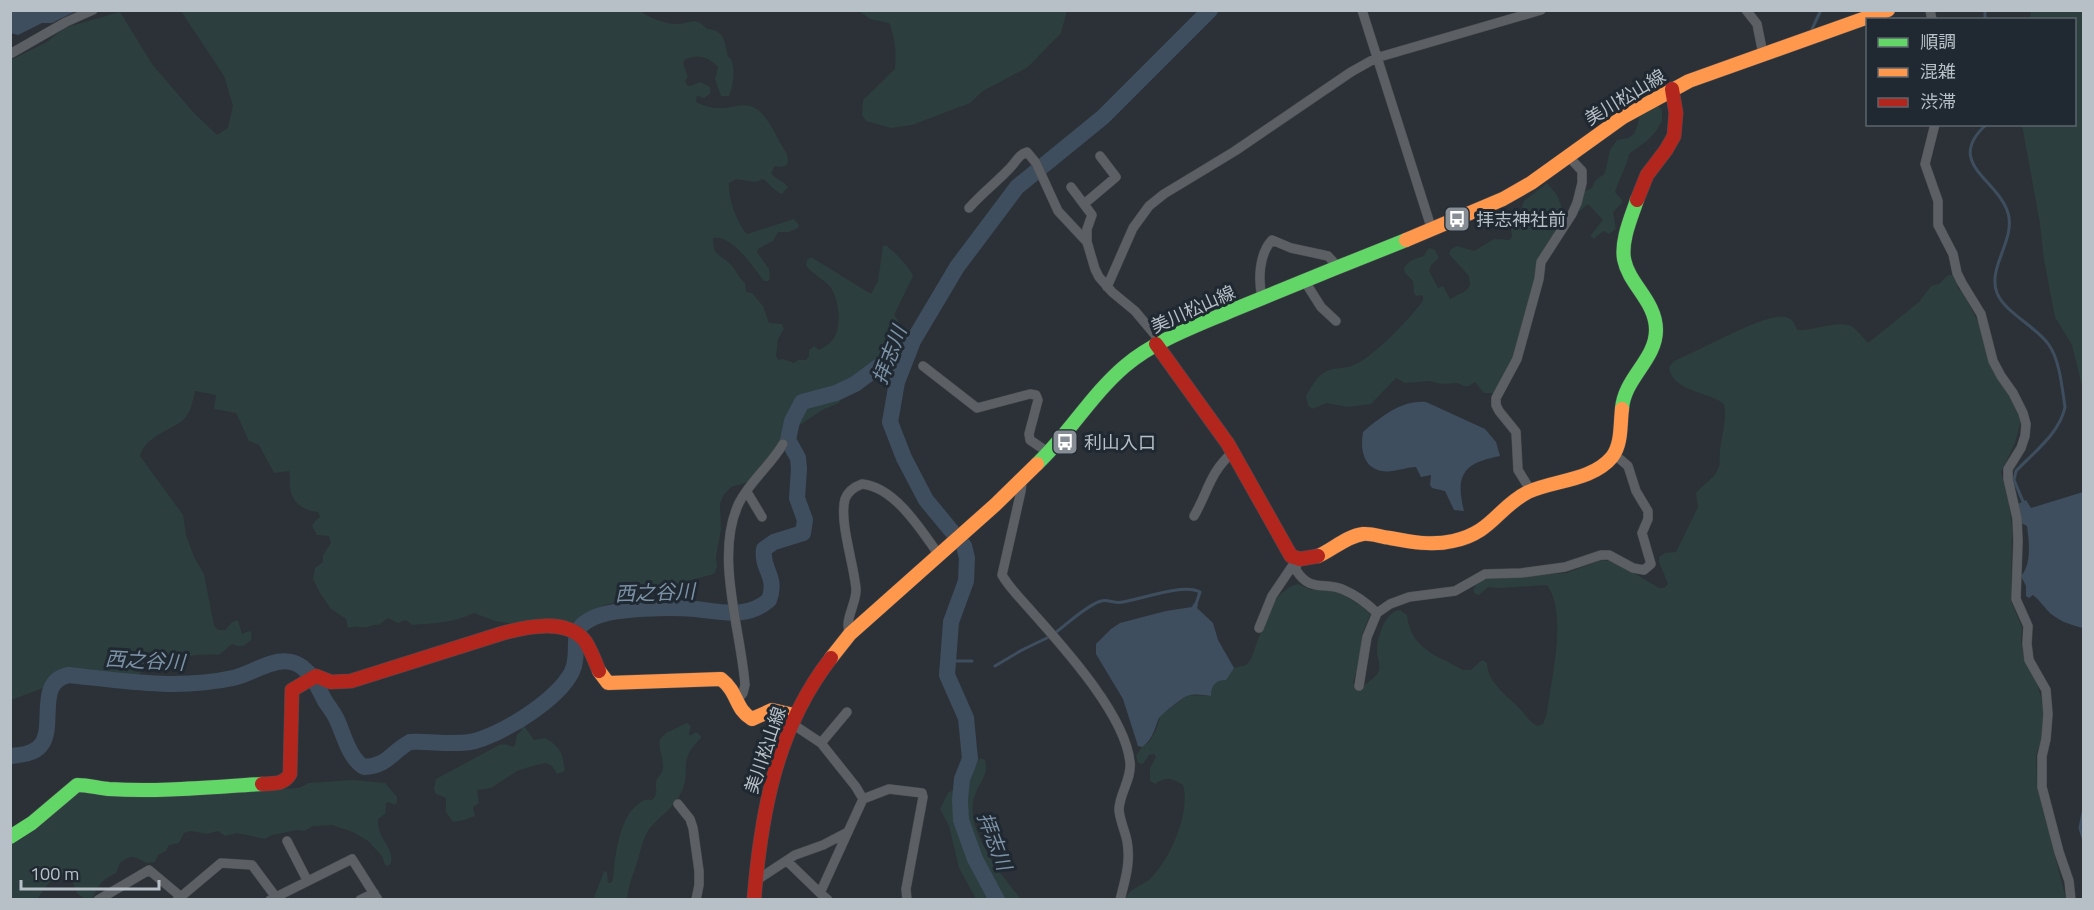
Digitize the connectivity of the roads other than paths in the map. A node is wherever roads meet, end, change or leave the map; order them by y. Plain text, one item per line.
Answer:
1 (93, 10) edge
2 (1362, 10) edge
3 (1541, 10) edge
4 (1746, 10) edge
5 (1888, 10) edge
6 (10, 54) edge
7 (1763, 54) junction
8 (1376, 58) junction
9 (1672, 89) junction
10 (1934, 126) edge
11 (1568, 156) junction
12 (1106, 158) dead end
13 (1071, 187) dead end
14 (1084, 204) junction
15 (969, 208) dead end
16 (1432, 230) junction
17 (1087, 242) junction
18 (1338, 267) junction
19 (1304, 280) junction
20 (1107, 286) junction
21 (1262, 298) junction
22 (1336, 321) dead end
23 (1159, 343) junction
24 (923, 366) dead end
25 (783, 444) dead end
26 (1049, 453) junction
27 (1232, 453) junction
28 (1614, 454) junction
29 (1022, 480) junction
30 (1531, 491) junction
31 (747, 492) junction
32 (1194, 516) dead end
33 (762, 517) dead end
34 (944, 550) junction
35 (1297, 559) junction
36 (1377, 613) junction
37 (1259, 628) dead end
38 (850, 634) junction
39 (1359, 686) dead end
40 (738, 699) junction
41 (848, 712) dead end
42 (792, 719) junction
43 (821, 743) junction
44 (863, 799) junction
45 (678, 804) dead end
46 (848, 832) junction
47 (10, 837) edge
48 (287, 841) dead end
49 (787, 861) junction
50 (307, 880) junction
51 (754, 882) junction
52 (819, 893) junction
53 (376, 896) edge
54 (179, 898) edge
55 (273, 898) edge
56 (906, 898) edge
57 (98, 900) edge
58 (360, 900) edge
59 (696, 900) edge
60 (754, 900) edge
61 (828, 900) edge
62 (1120, 900) edge
63 (2071, 900) edge

1 - 6 street
2 - 8 street
3 - 8 street
4 - 7 street
5 - 7 street, 美川松山線
7 - 9 street, 美川松山線
8 - 16 street
8 - 20 street
9 - 11 street, 美川松山線
9 - 28 street
10 - 63 street
11 - 16 street, 美川松山線
11 - 30 street
12 - 14 street
13 - 14 street
14 - 17 street
15 - 17 street
16 - 18 street, 美川松山線
17 - 20 street
18 - 19 street, 美川松山線
18 - 21 street
19 - 21 street, 美川松山線
19 - 22 street
20 - 23 street
21 - 23 street, 美川松山線
23 - 26 street, 美川松山線
23 - 27 street
24 - 26 street
25 - 31 street
26 - 29 street, 美川松山線
27 - 32 street
27 - 35 street
28 - 30 street
28 - 36 street
29 - 34 street, 美川松山線
29 - 62 street
30 - 35 street
31 - 33 street
31 - 40 street
34 - 38 street, 美川松山線
34 - 38 street
35 - 36 street
35 - 37 street
36 - 39 street
38 - 42 street, 美川松山線
40 - 42 street
40 - 47 street
41 - 43 street
42 - 43 street
42 - 51 street, 美川松山線
43 - 44 street
44 - 46 street
44 - 56 street
45 - 59 street
46 - 49 street
46 - 52 street
48 - 50 street
49 - 51 street
49 - 52 street
50 - 53 street
50 - 55 street
51 - 60 street, 美川松山線
52 - 61 street
53 - 58 street
54 - 55 street
54 - 57 street

